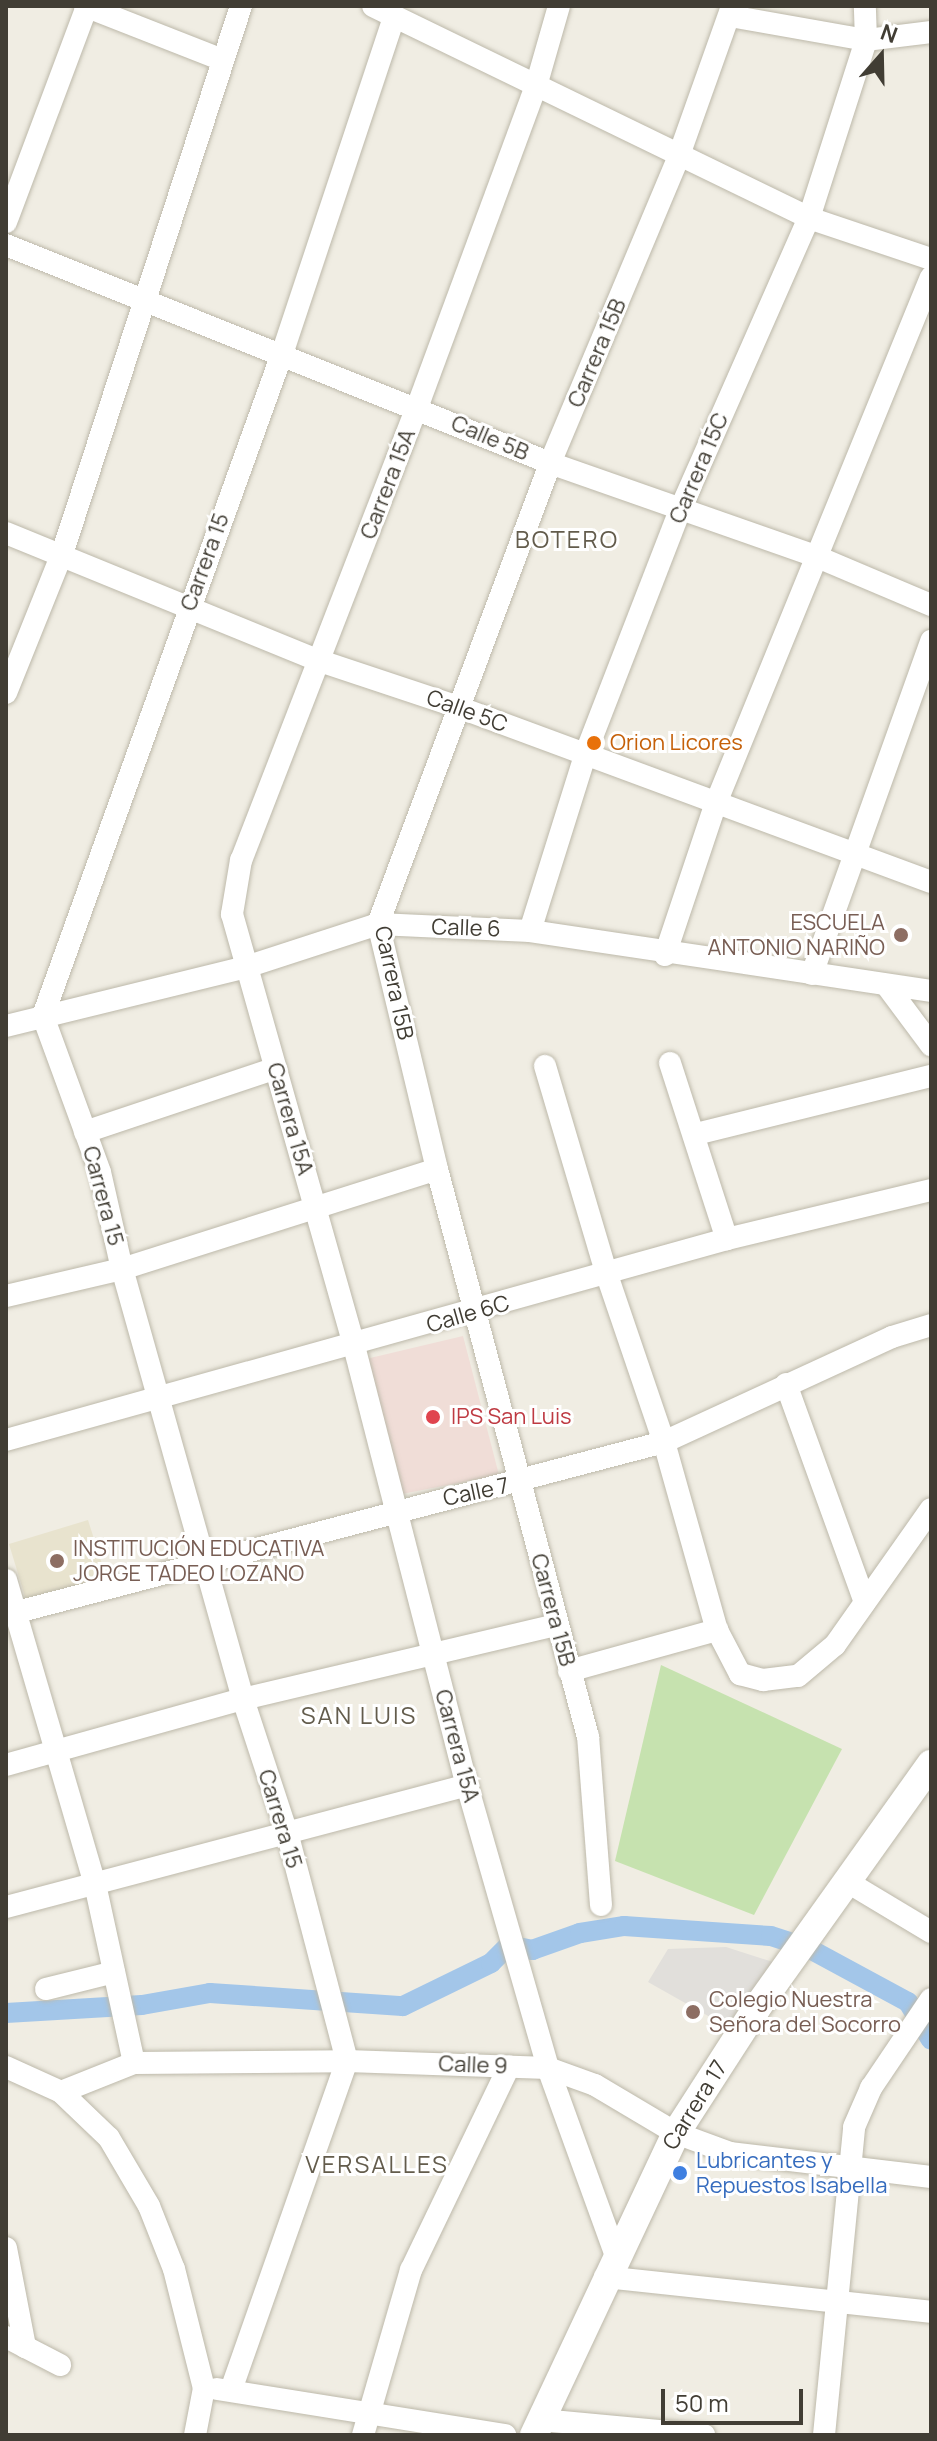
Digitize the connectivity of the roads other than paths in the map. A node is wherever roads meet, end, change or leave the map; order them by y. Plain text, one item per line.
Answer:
1 (86, 6) edge
2 (241, 6) edge
3 (373, 6) edge
4 (559, 6) edge
5 (865, 6) edge
6 (731, 11) edge
7 (394, 17) junction
8 (931, 32) edge
9 (866, 40) junction
10 (220, 59) junction
11 (536, 86) junction
12 (678, 158) junction
13 (809, 218) junction
14 (6, 222) edge
15 (6, 245) edge
16 (931, 259) edge
17 (931, 277) edge
18 (146, 300) junction
19 (282, 354) junction
20 (417, 407) junction
21 (550, 463) junction
22 (680, 510) junction
23 (6, 533) edge
24 (62, 554) junction
25 (815, 556) junction
26 (189, 604) junction
27 (931, 605) edge
28 (931, 641) edge
29 (320, 661) junction
30 (8, 679) edge
31 (458, 707) junction
32 (585, 755) junction
33 (716, 803) junction
34 (854, 855) junction
35 (931, 882) edge
36 (378, 924) junction
37 (530, 931) junction
38 (665, 955) junction
39 (246, 967) junction
40 (812, 974) junction
41 (887, 986) junction
42 (931, 991) edge
43 (43, 1016) junction
44 (6, 1026) edge
45 (931, 1045) edge
46 (670, 1063) dead end
47 (545, 1066) dead end
48 (276, 1068) junction
49 (931, 1076) edge
50 (85, 1132) junction
51 (696, 1134) junction
52 (437, 1169) junction
53 (931, 1190) edge
54 (315, 1207) junction
55 (727, 1239) junction
56 (122, 1269) junction
57 (607, 1275) junction
58 (6, 1296) edge
59 (475, 1313) junction
60 (931, 1325) edge
61 (354, 1346) junction
62 (786, 1384) junction
63 (160, 1399) junction
64 (6, 1440) edge
65 (664, 1442) junction
66 (520, 1483) junction
67 (397, 1509) junction
68 (931, 1509) edge
69 (205, 1562) junction
70 (6, 1580) edge
71 (865, 1602) junction
72 (11, 1614) edge
73 (557, 1625) junction
74 (717, 1630) junction
75 (433, 1655) junction
76 (569, 1671) junction
77 (243, 1699) junction
78 (55, 1753) junction
79 (931, 1764) edge
80 (6, 1765) edge
81 (467, 1785) junction
82 (287, 1833) junction
83 (846, 1881) junction
84 (95, 1884) junction
85 (601, 1905) dead end
86 (6, 1907) edge
87 (931, 1932) edge
88 (114, 1972) junction
89 (46, 1989) dead end
90 (929, 2002) edge
91 (347, 2061) junction
92 (134, 2063) junction
93 (509, 2066) junction
94 (6, 2067) edge
95 (548, 2068) junction
96 (61, 2092) junction
97 (676, 2133) junction
98 (848, 2166) junction
99 (931, 2177) edge
100 (6, 2248) edge
101 (610, 2265) junction
102 (840, 2305) junction
103 (931, 2312) edge
104 (16, 2342) edge
105 (60, 2365) dead end
106 (204, 2388) junction
107 (231, 2390) junction
108 (368, 2411) junction
109 (537, 2427) edge
110 (196, 2434) edge
111 (363, 2435) edge
112 (505, 2435) edge
113 (704, 2435) edge
114 (824, 2435) edge

1 - 10 street
1 - 14 street
2 - 10 street
3 - 7 street
4 - 11 street, Carrera 15A
5 - 9 street, Carrera 15C
6 - 9 street
6 - 12 street, Carrera 15B
7 - 11 street
7 - 19 street, Carrera 15
8 - 9 street
9 - 13 street, Carrera 15C
10 - 18 street
11 - 12 street
11 - 20 street, Carrera 15A
12 - 13 street
12 - 21 street, Carrera 15B
13 - 16 street
13 - 22 street, Carrera 15C
15 - 18 street, Calle 5B
17 - 25 street
18 - 19 street, Calle 5B
18 - 24 street
19 - 20 street, Calle 5B
19 - 26 street, Carrera 15
20 - 21 street, Calle 5B
20 - 29 street, Carrera 15A
21 - 22 street, Calle 5B
21 - 31 street, Carrera 15B
22 - 25 street, Calle 5B
22 - 32 street, Carrera 15C
23 - 24 street, Calle 5C
24 - 26 street, Calle 5C
24 - 30 street
25 - 27 street, Calle 5B
25 - 33 street
26 - 29 street, Calle 5C
26 - 43 street, Carrera 15
28 - 34 street
29 - 31 street, Calle 5C
29 - 39 street, Carrera 15A
31 - 32 street, Calle 5C
31 - 36 street, Carrera 15B
32 - 33 street, Calle 5C
32 - 37 street, Carrera 15C
33 - 34 street, Calle 5C
33 - 38 street
34 - 35 street, Calle 5C
34 - 40 street
36 - 37 street, Calle 6
36 - 39 street, Calle 6
36 - 52 street, Carrera 15B
37 - 38 street, Calle 6
38 - 40 street, Calle 6
39 - 43 street, Calle 6
39 - 48 street, Carrera 15A
40 - 41 street, Calle 6
41 - 42 street, Calle 6
41 - 45 street
43 - 44 street, Calle 6
43 - 50 street, Carrera 15
46 - 51 street
47 - 57 street
48 - 50 street
48 - 54 street, Carrera 15A
49 - 51 street
50 - 56 street, Carrera 15
51 - 55 street
52 - 54 street
52 - 59 street, Carrera 15B
53 - 55 street, Calle 6C
54 - 56 street
54 - 61 street, Carrera 15A
55 - 57 street, Calle 6C
56 - 58 street
56 - 63 street, Carrera 15
57 - 59 street, Calle 6C
57 - 65 street
59 - 61 street, Calle 6C
59 - 66 street, Carrera 15B
60 - 62 street, Calle 7
61 - 63 street, Calle 6C
61 - 67 street, Carrera 15A
62 - 65 street, Calle 7
62 - 71 street
63 - 64 street, Calle 6C
63 - 69 street, Carrera 15
65 - 66 street, Calle 7
65 - 74 street
66 - 67 street, Calle 7
66 - 73 street, Carrera 15B
67 - 69 street, Calle 7
67 - 75 street, Carrera 15A
68 - 71 street
69 - 72 street, Calle 7
69 - 77 street, Carrera 15
70 - 72 street
71 - 74 street
72 - 78 street
73 - 75 street
73 - 76 street, Carrera 15B
74 - 76 street
75 - 77 street
75 - 81 street, Carrera 15A
76 - 85 street, Carrera 15B
77 - 78 street
77 - 82 street, Carrera 15
78 - 80 street
78 - 84 street
79 - 83 street, Carrera 17
81 - 82 street
81 - 95 street, Carrera 15A
82 - 84 street
82 - 91 street, Carrera 15
83 - 87 street
83 - 97 street, Carrera 17
84 - 86 street
84 - 88 street
88 - 89 street
88 - 92 street
90 - 98 street
91 - 92 street, Calle 9
91 - 93 street, Calle 9
91 - 107 street
92 - 96 street, Calle 9
93 - 95 street, Calle 9
93 - 108 street
94 - 96 street
95 - 97 street, Calle 9
95 - 101 street, Carrera 15A
96 - 106 street
97 - 98 street, Calle 9
97 - 101 street, Carrera 17
98 - 99 street, Calle 9
98 - 102 street
100 - 104 street
101 - 102 street
101 - 109 street, Carrera 17
102 - 103 street
102 - 114 street
104 - 105 street
106 - 107 street
106 - 110 street
107 - 108 street
108 - 111 street
108 - 112 street
109 - 113 street

